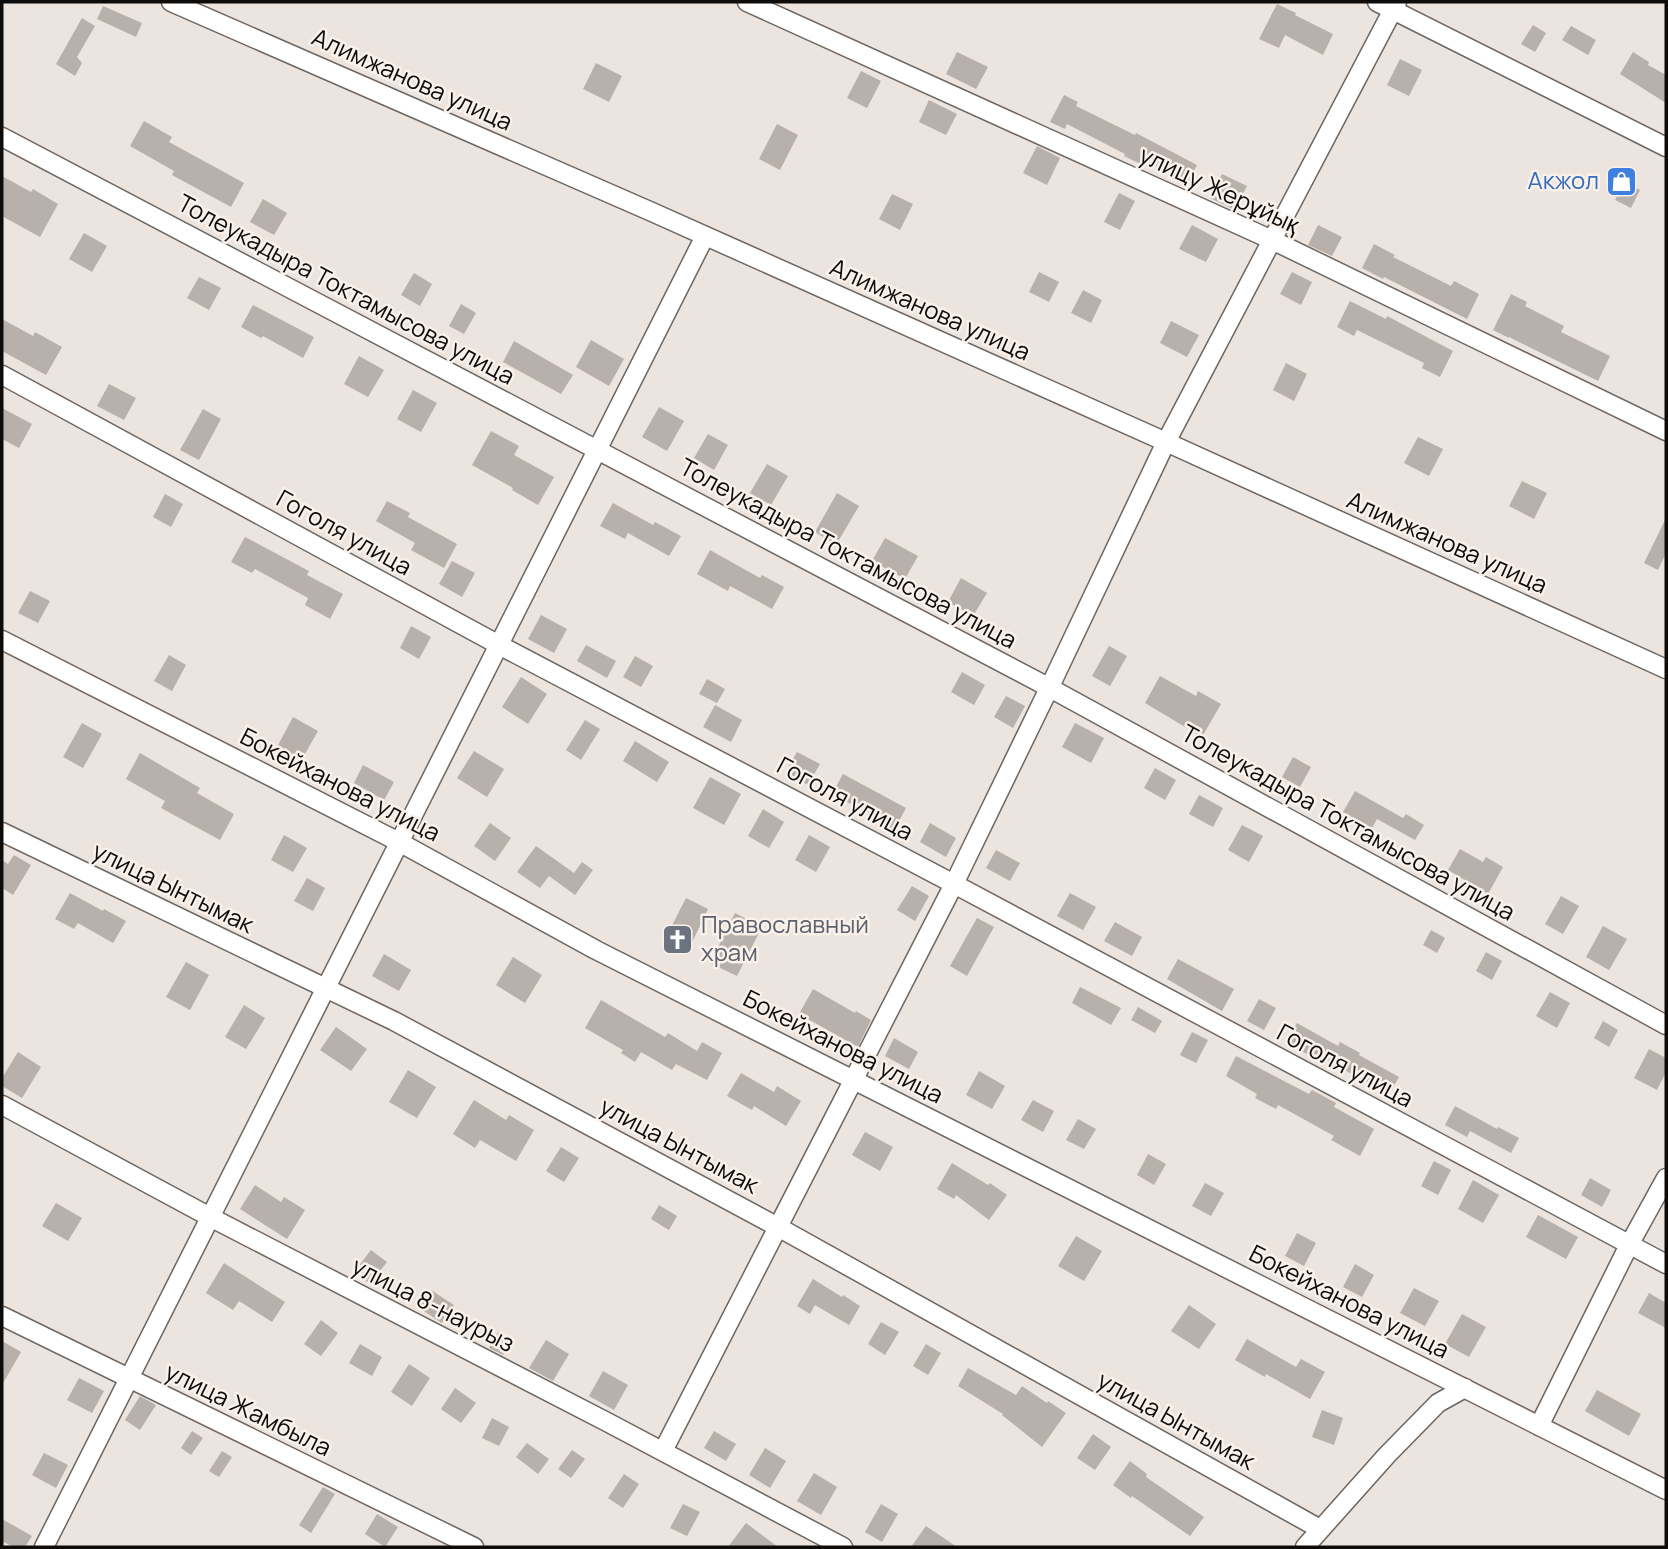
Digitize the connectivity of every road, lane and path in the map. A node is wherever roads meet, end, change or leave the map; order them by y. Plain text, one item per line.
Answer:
1 (171, 2) edge
2 (747, 2) edge
3 (1389, 4) edge
4 (2, 136) edge
5 (1666, 147) edge
6 (705, 236) junction
7 (1272, 240) junction
8 (2, 375) edge
9 (1666, 431) edge
10 (1166, 442) junction
11 (597, 450) junction
12 (2, 640) edge
13 (499, 645) junction
14 (1666, 669) edge
15 (1049, 688) junction
16 (2, 832) edge
17 (400, 842) junction
18 (954, 884) junction
19 (326, 989) junction
20 (1666, 1025) edge
21 (854, 1080) junction
22 (2, 1105) edge
23 (1666, 1178) edge
24 (211, 1217) junction
25 (778, 1227) junction
26 (1629, 1245) junction
27 (1666, 1264) edge
28 (2, 1316) edge
29 (129, 1378) junction
30 (1465, 1388) junction
31 (1539, 1426) junction
32 (663, 1451) junction
33 (1666, 1490) edge
34 (1320, 1529) junction
35 (44, 1547) edge
36 (474, 1547) edge
37 (843, 1547) edge
38 (1305, 1547) edge

1 - 6 street, Алимжанова улица
2 - 7 street, улицу Жерұйық
3 - 5 street
3 - 7 street
4 - 11 street, Толеукадыра Токтамысова улица
6 - 10 street, Алимжанова улица
6 - 11 street
7 - 9 street, улицу Жерұйық
7 - 10 street
8 - 13 street, Гоголя улица
10 - 14 street, Алимжанова улица
10 - 15 street
11 - 13 street
11 - 15 street, Толеукадыра Токтамысова улица
12 - 17 street, Бокейханова улица
13 - 17 street
13 - 18 street, Гоголя улица
15 - 18 street
15 - 20 street, Толеукадыра Токтамысова улица
16 - 19 street, улица Ынтымак
17 - 19 street
17 - 21 street, Бокейханова улица
18 - 21 street
18 - 26 street, Гоголя улица
19 - 24 street
19 - 25 street, улица Ынтымак
21 - 25 street
21 - 30 street, Бокейханова улица
22 - 24 street, улица 8-наурыз
23 - 26 street
24 - 29 street
24 - 32 street, улица 8-наурыз
25 - 32 street
25 - 34 street, улица Ынтымак
26 - 27 street, Гоголя улица
26 - 31 street
28 - 29 street, улица Жамбыла
29 - 35 street
29 - 36 street, улица Жамбыла
30 - 31 street, Бокейханова улица
30 - 34 street
31 - 33 street, Бокейханова улица
32 - 37 street, улица 8-наурыз
34 - 38 street

